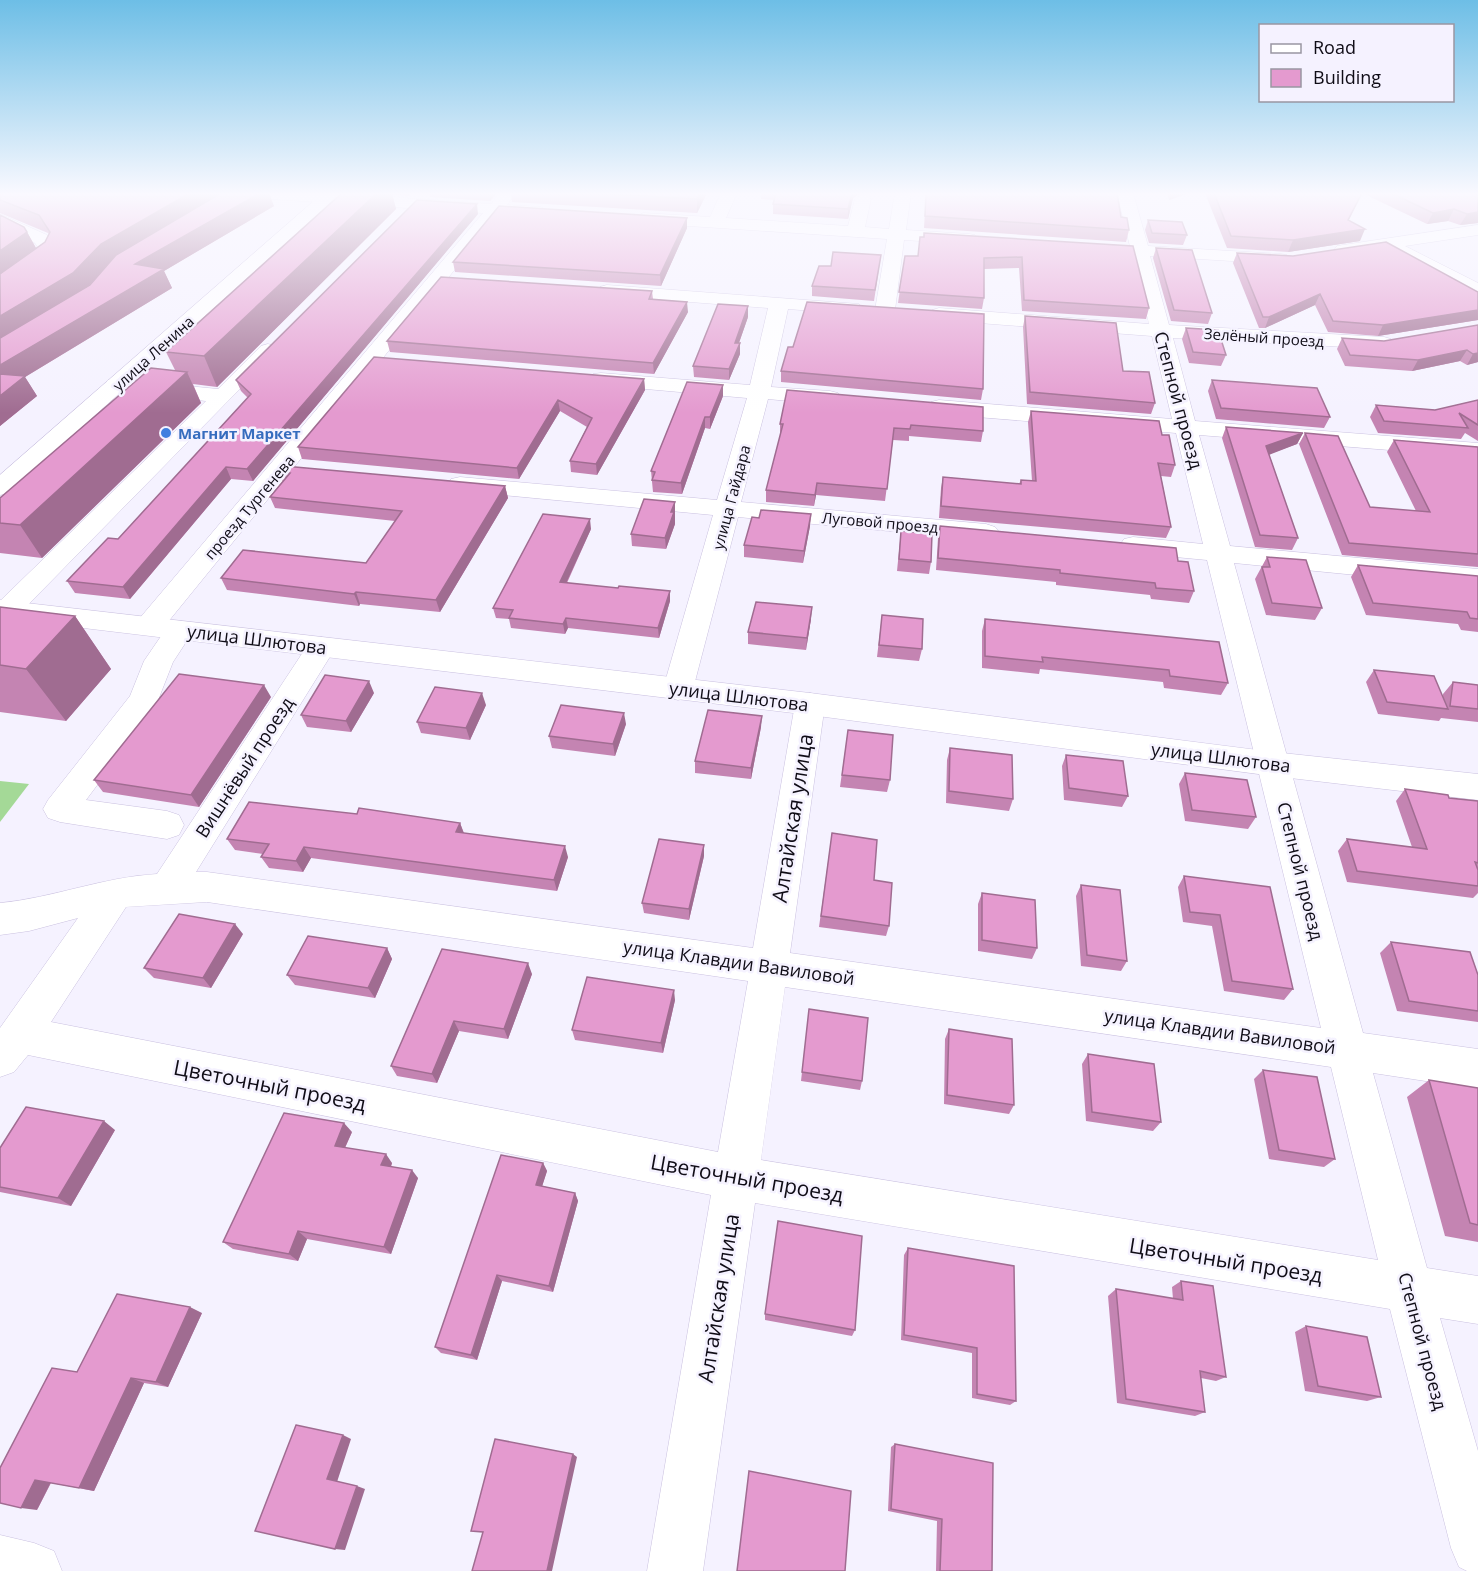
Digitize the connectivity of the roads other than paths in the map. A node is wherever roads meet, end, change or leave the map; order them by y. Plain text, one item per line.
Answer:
1 (30, 266) edge
2 (250, 266) edge
3 (448, 266) edge
4 (892, 266) edge
5 (1136, 266) edge
6 (1431, 266) edge
7 (438, 279) junction
8 (460, 281) edge
9 (0, 288) edge
10 (587, 290) edge
11 (1478, 290) edge
12 (779, 304) junction
13 (885, 310) junction
14 (1161, 331) junction
15 (280, 338) edge
16 (1400, 340) edge
17 (372, 359) junction
18 (396, 361) edge
19 (583, 377) edge
20 (116, 385) junction
21 (759, 392) junction
22 (223, 396) junction
23 (854, 400) edge
24 (914, 405) edge
25 (1186, 426) junction
26 (1478, 450) edge
27 (435, 481) edge
28 (0, 488) edge
29 (728, 509) junction
30 (1008, 534) edge
31 (1113, 543) edge
32 (1218, 553) junction
33 (1478, 578) edge
34 (3, 609) edge
35 (165, 628) junction
36 (321, 647) junction
37 (678, 689) junction
38 (810, 705) junction
39 (1273, 764) junction
40 (1478, 788) edge
41 (167, 825) dead end
42 (167, 888) junction
43 (115, 894) junction
44 (0, 919) edge
45 (769, 966) junction
46 (10, 1047) edge
47 (1347, 1049) junction
48 (1478, 1069) edge
49 (736, 1178) junction
50 (1409, 1290) junction
51 (1478, 1300) edge
52 (1478, 1548) edge
53 (0, 1563) edge
54 (34, 1571) edge
55 (675, 1571) edge

1 - 9 street
2 - 20 street, улица Ленина
3 - 7 street, проезд Тургенева
4 - 13 street
5 - 14 street, Степной проезд
6 - 11 street
7 - 8 street
7 - 17 street, проезд Тургенева
10 - 12 street, Зелёный проезд
12 - 13 street, Зелёный проезд
12 - 21 street, улица Гайдара
13 - 14 street, Зелёный проезд
14 - 16 street, Зелёный проезд
14 - 25 street, Степной проезд
15 - 22 street
17 - 18 street
17 - 35 street, проезд Тургенева
19 - 21 street
20 - 22 street
20 - 28 street, улица Ленина
21 - 23 street
21 - 29 street, улица Гайдара
22 - 34 street
24 - 25 street
25 - 26 street
25 - 32 street, Степной проезд
27 - 29 street, Луговой проезд
29 - 30 street, Луговой проезд
29 - 37 street, улица Гайдара
31 - 32 street
32 - 33 street
32 - 39 street, Степной проезд
34 - 35 street, улица Шлютова
35 - 36 street, улица Шлютова
35 - 41 street, проезд Тургенева
36 - 37 street, улица Шлютова
36 - 42 street, Вишнёвый проезд
37 - 38 street, улица Шлютова
38 - 39 street, улица Шлютова
38 - 45 street, Алтайская улица
39 - 40 street, улица Шлютова
39 - 47 street, Степной проезд
42 - 43 street, улица Клавдии Вавиловой
42 - 45 street, улица Клавдии Вавиловой
43 - 44 street, улица Клавдии Вавиловой
43 - 46 street
45 - 47 street, улица Клавдии Вавиловой
45 - 49 street, Алтайская улица
46 - 49 street, Цветочный проезд
47 - 48 street, улица Клавдии Вавиловой
47 - 50 street, Степной проезд
49 - 50 street, Цветочный проезд
49 - 55 street, Алтайская улица
50 - 51 street, Цветочный проезд
50 - 52 street, Степной проезд
53 - 54 street

